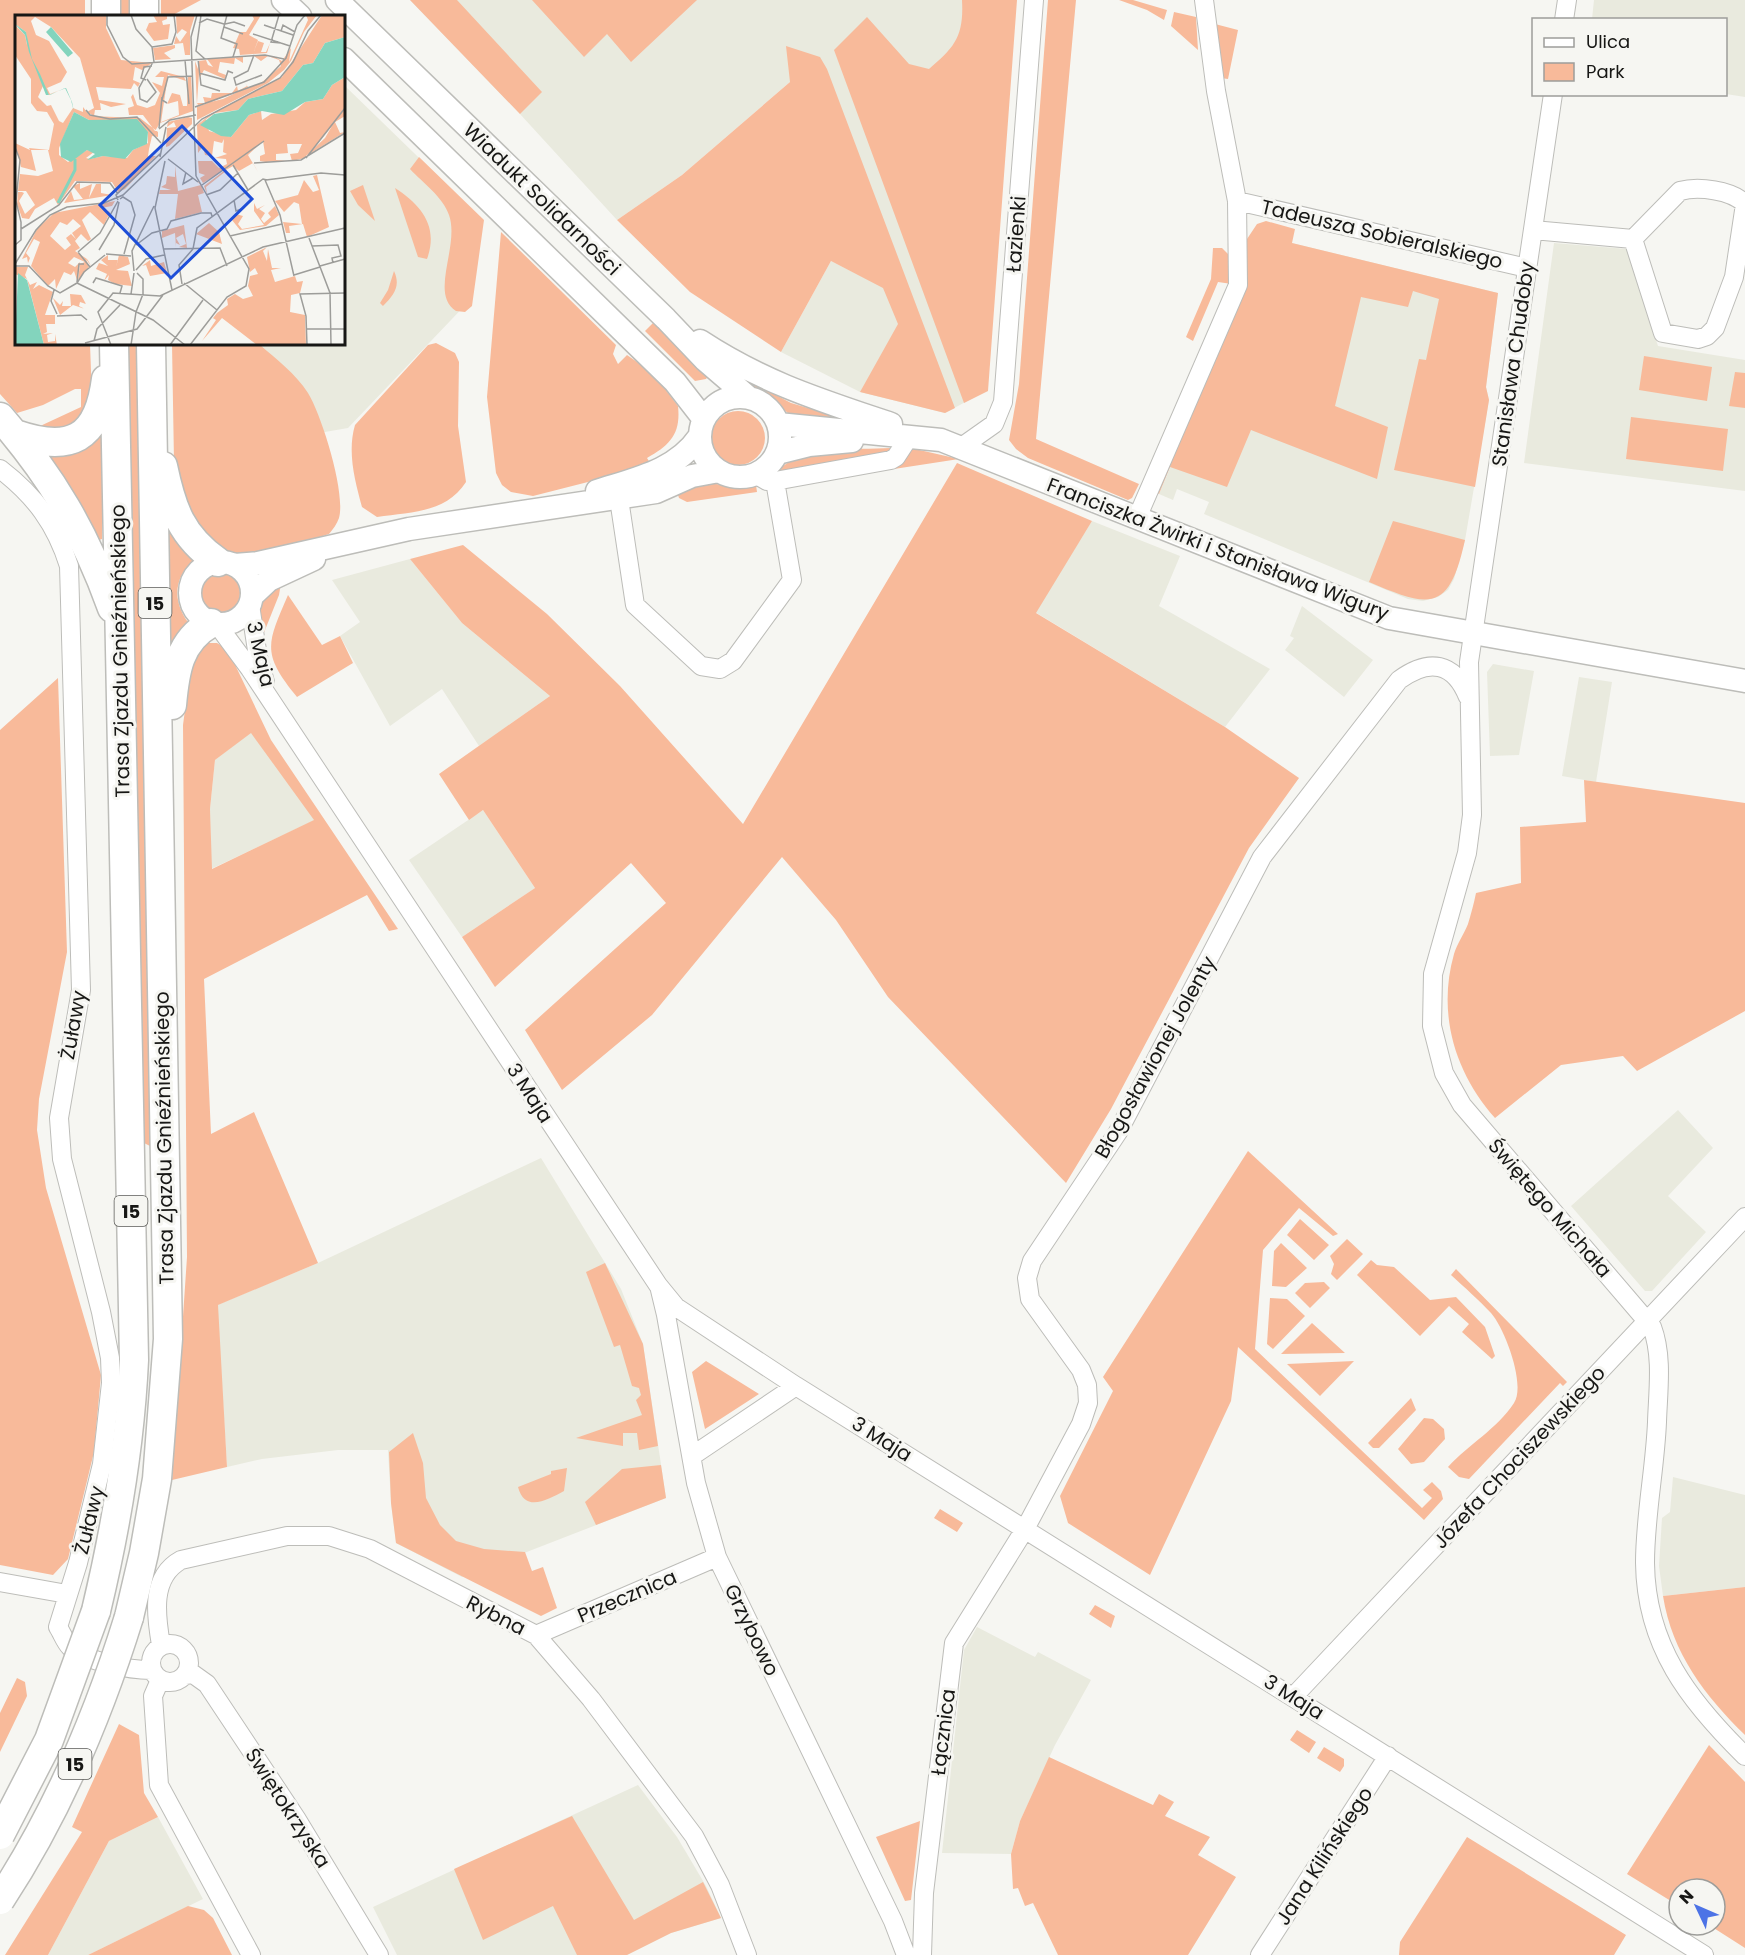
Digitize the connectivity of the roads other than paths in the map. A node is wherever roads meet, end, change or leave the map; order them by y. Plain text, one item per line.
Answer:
1 (283, 0) edge
2 (337, 0) edge
3 (1034, 0) edge
4 (1204, 0) edge
5 (1567, 0) edge
6 (299, 15) edge
7 (1564, 18) edge
8 (345, 60) edge
9 (1553, 96) edge
10 (1237, 201) junction
11 (1533, 230) junction
12 (1633, 239) junction
13 (1527, 268) junction
14 (666, 319) junction
15 (112, 345) edge
16 (112, 345) edge
17 (151, 345) edge
18 (151, 383) junction
19 (748, 397) junction
20 (778, 424) junction
21 (7, 426) edge
22 (701, 427) junction
23 (902, 436) junction
24 (950, 444) junction
25 (777, 453) junction
26 (0, 469) edge
27 (718, 471) junction
28 (765, 477) junction
29 (620, 499) junction
30 (559, 506) junction
31 (1137, 518) junction
32 (342, 545) junction
33 (226, 563) junction
34 (251, 600) junction
35 (214, 623) junction
36 (120, 630) junction
37 (1473, 633) junction
38 (1745, 681) edge
39 (1469, 699) junction
40 (273, 704) junction
41 (159, 824) junction
42 (1745, 1217) edge
43 (658, 1286) junction
44 (1647, 1320) junction
45 (796, 1386) junction
46 (692, 1456) junction
47 (1025, 1528) junction
48 (717, 1557) junction
49 (0, 1582) edge
50 (67, 1594) junction
51 (536, 1635) junction
52 (161, 1645) junction
53 (156, 1675) junction
54 (185, 1676) junction
55 (1293, 1697) junction
56 (1388, 1756) junction
57 (1745, 1756) edge
58 (0, 1835) edge
59 (0, 1900) edge
60 (251, 1955) edge
61 (380, 1955) edge
62 (747, 1955) edge
63 (906, 1955) edge
64 (922, 1955) edge
65 (1260, 1955) edge
66 (1704, 1955) edge

1 - 6 street
2 - 14 street, Wiadukt Solidarności
3 - 24 street, Łazienki
4 - 10 street, Tadeusza Sobieralskiego
5 - 7 street
8 - 22 street, Wiadukt Solidarności
9 - 11 street, Stanisława Chudoby
10 - 13 street, Tadeusza Sobieralskiego
10 - 31 street, Tadeusza Sobieralskiego
11 - 12 street
11 - 13 street, Stanisława Chudoby
12 - 12 street
13 - 37 street, Stanisława Chudoby
14 - 19 street, Wiadukt Solidarności
14 - 24 street
15 - 21 main road
16 - 36 main road, Trasa Zjazdu Gnieźnieńskiego / 15
17 - 18 main road, Trasa Zjazdu Gnieźnieńskiego / 15
18 - 33 main road
18 - 41 main road, Trasa Zjazdu Gnieźnieńskiego / 15
19 - 20 street
19 - 22 street
20 - 23 street, Franciszka Żwirki i Stanisława Wigury
20 - 25 street
21 - 36 main road
22 - 27 street
22 - 30 street
23 - 24 street, Franciszka Żwirki i Stanisława Wigury
23 - 25 street, Franciszka Żwirki i Stanisława Wigury
23 - 28 street
24 - 31 street, Franciszka Żwirki i Stanisława Wigury
25 - 28 street
26 - 50 street, Żuławy
27 - 28 street
27 - 29 street
28 - 29 street
29 - 30 street
30 - 32 street
31 - 37 street, Franciszka Żwirki i Stanisława Wigury
32 - 33 street
32 - 34 street
33 - 34 street
33 - 35 street
34 - 35 street
34 - 40 street, 3 Maja
35 - 40 street, 3 Maja
35 - 41 main road
36 - 58 main road, Trasa Zjazdu Gnieźnieńskiego / 15, bridge
37 - 38 street, Franciszka Żwirki i Stanisława Wigury
37 - 39 street, Świętego Michała
39 - 44 street, Świętego Michała
39 - 47 street, Błogosławionej Jolenty
40 - 43 street, 3 Maja
41 - 59 main road, Trasa Zjazdu Gnieźnieńskiego / 15, bridge
42 - 44 street, Józefa Chociszewskiego
43 - 45 street, 3 Maja
43 - 46 street, Grzybowo
44 - 55 street, Józefa Chociszewskiego
44 - 57 street, Świętego Michała
45 - 46 street
45 - 47 street, 3 Maja
46 - 48 street, Grzybowo
47 - 55 street, 3 Maja
47 - 64 street, Łącznica
48 - 51 street, Przecznica
48 - 63 street, Grzybowo
49 - 50 street
50 - 53 street
51 - 52 street, Rybna
51 - 62 street, Rybna
52 - 53 street
52 - 54 street
53 - 54 street
53 - 60 street
54 - 61 street, Świętokrzyska
55 - 56 street, 3 Maja
56 - 65 street, Jana Kilińskiego
56 - 66 street, 3 Maja

